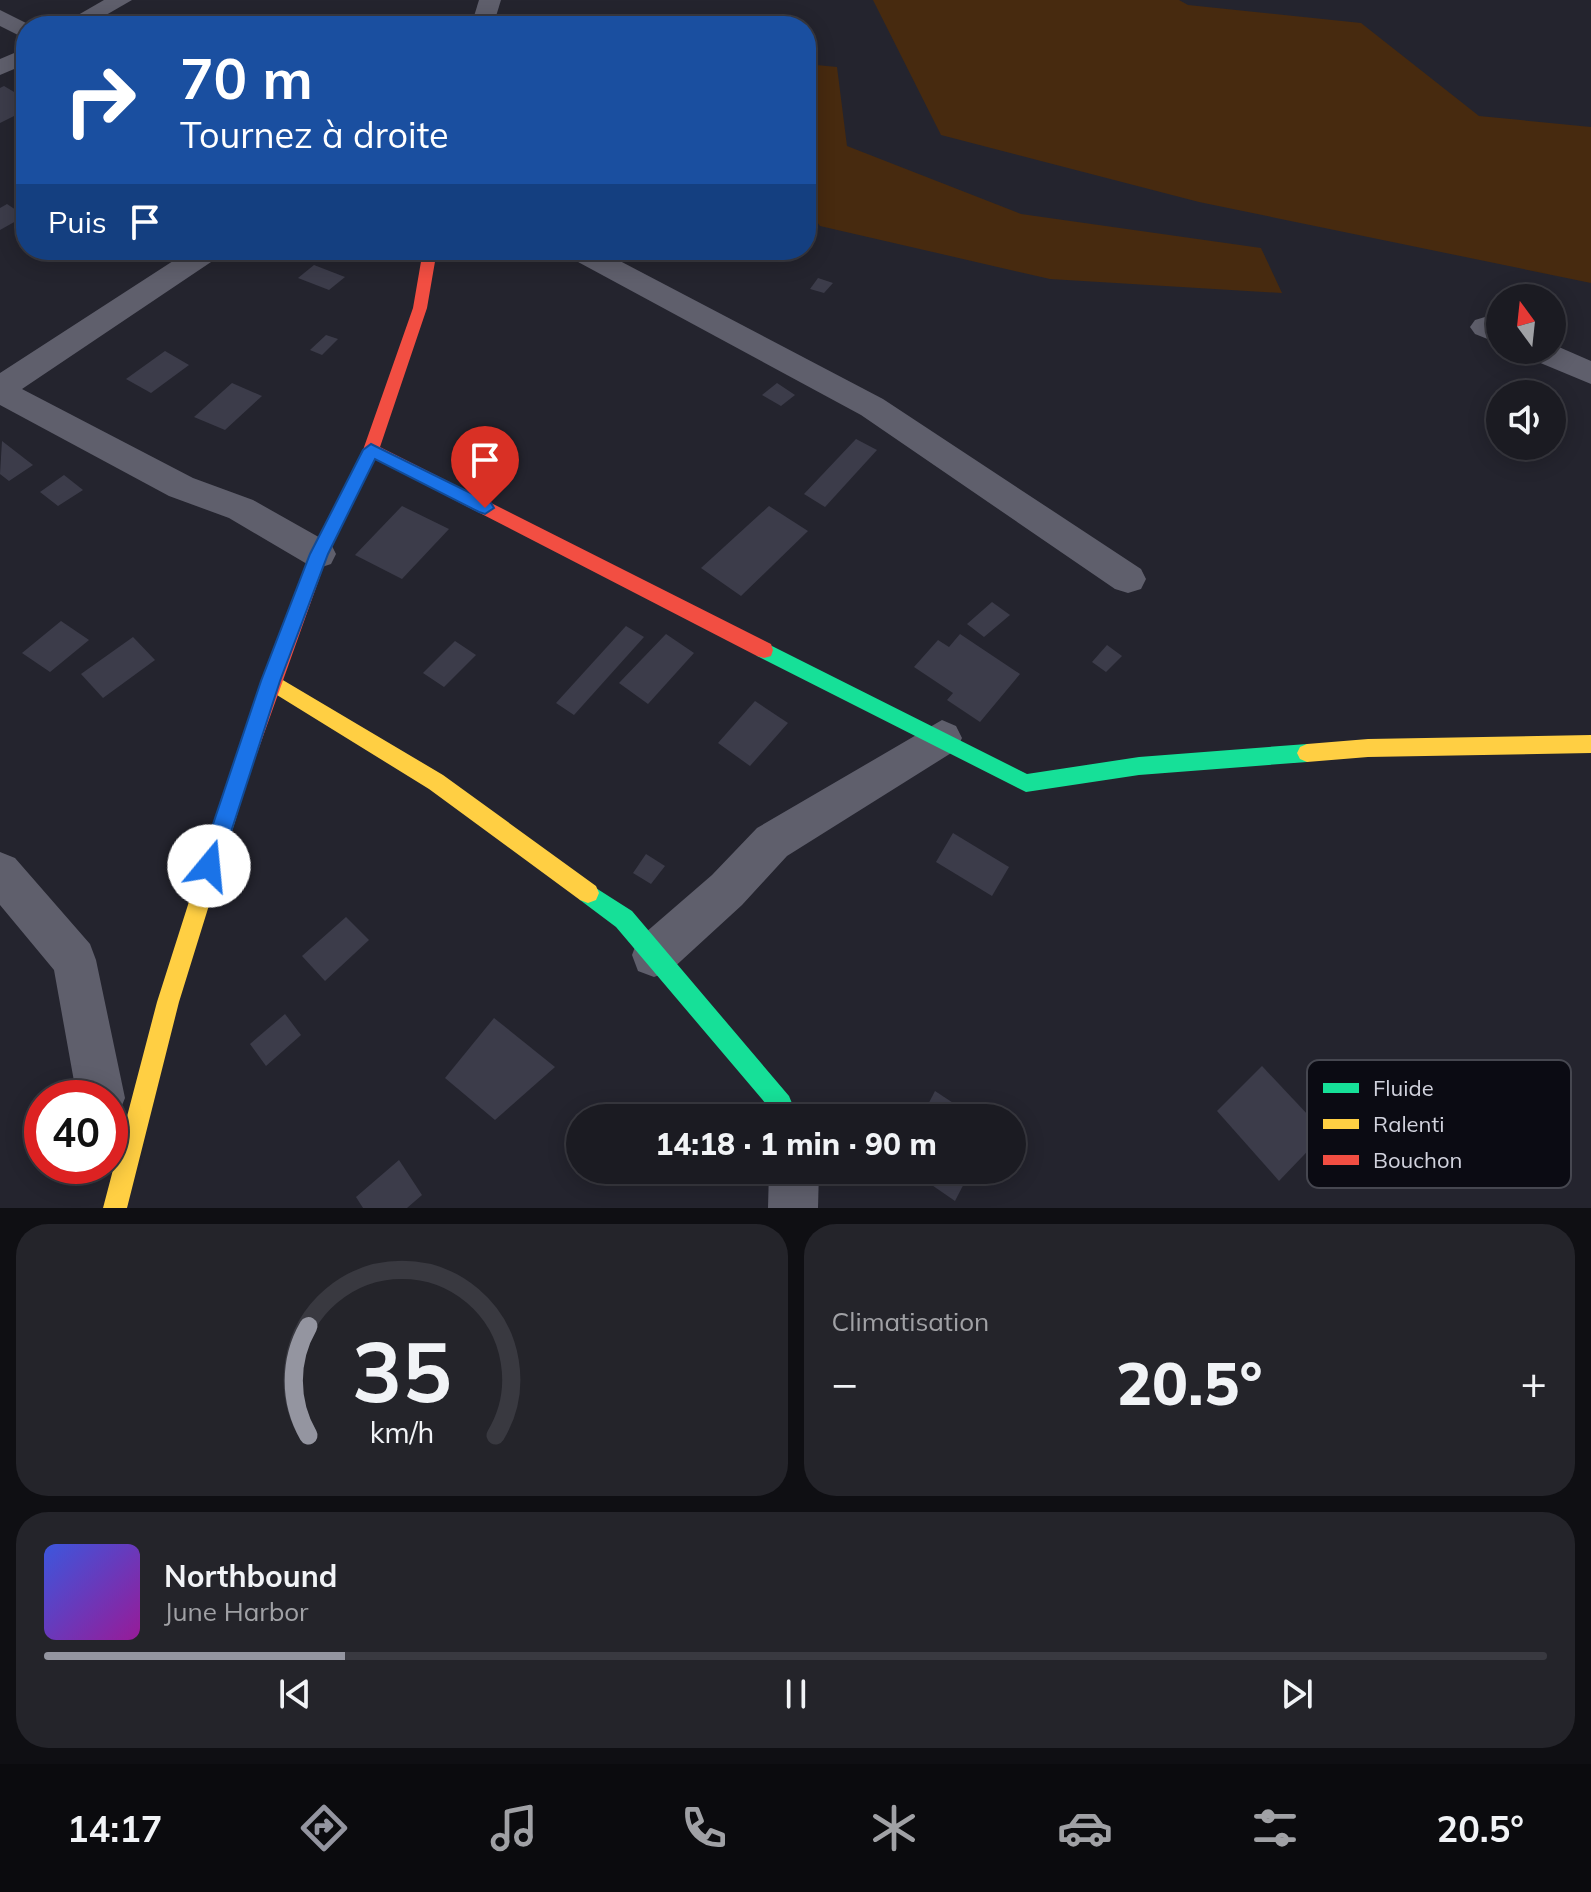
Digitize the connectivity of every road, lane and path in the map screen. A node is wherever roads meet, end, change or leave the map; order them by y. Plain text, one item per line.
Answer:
1 (121, 0) edge
2 (90, 16) edge
3 (195, 260) edge
4 (428, 260) edge
5 (596, 260) edge
6 (1566, 362) edge
7 (1591, 373) edge
8 (0, 389) edge
9 (371, 450) junction
10 (319, 554) junction
11 (1128, 579) dead end
12 (271, 681) junction
13 (942, 738) junction
14 (1591, 744) edge
15 (5, 889) edge
16 (654, 955) junction
17 (97, 1080) edge
18 (781, 1104) edge
19 (794, 1184) edge
20 (114, 1189) edge
21 (793, 1208) edge

1 - 2 street
3 - 8 street
4 - 9 street
5 - 11 street
6 - 7 street
8 - 10 street
9 - 10 street
9 - 13 street
10 - 12 street
12 - 16 street
12 - 20 street
13 - 14 street
13 - 16 street
15 - 17 street
16 - 18 street
19 - 21 street

